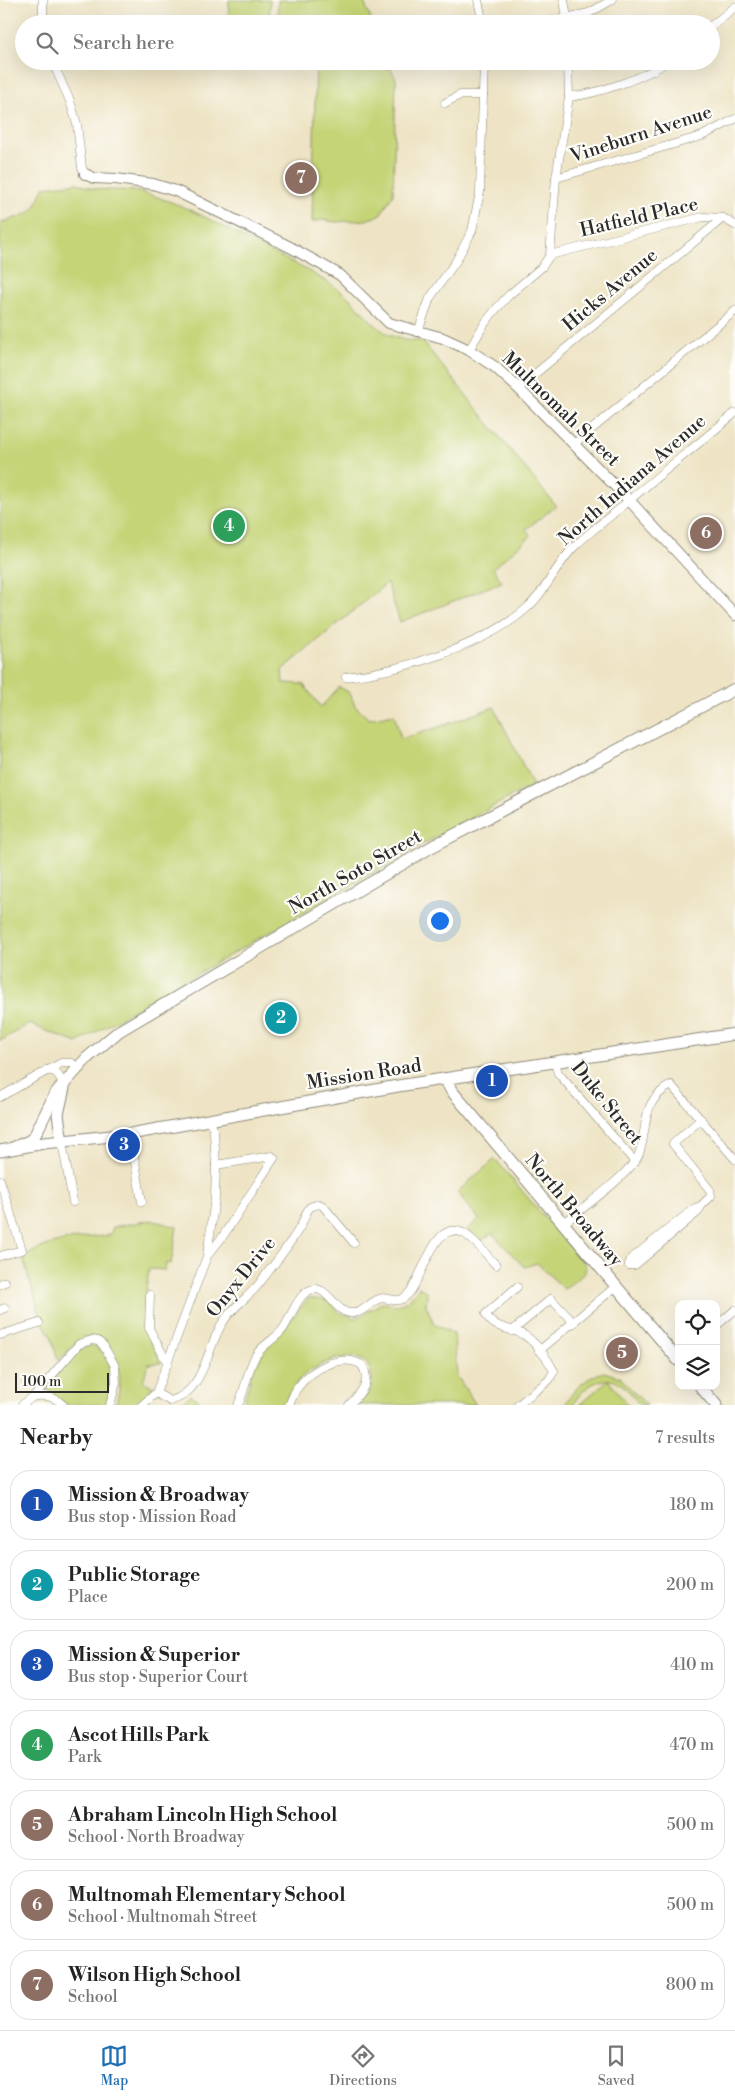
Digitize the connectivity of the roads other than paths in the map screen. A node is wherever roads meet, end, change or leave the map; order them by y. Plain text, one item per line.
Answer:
1 (43, 0) edge
2 (478, 0) edge
3 (564, 0) edge
4 (612, 0) edge
5 (735, 7) edge
6 (43, 15) edge
7 (481, 15) edge
8 (567, 15) edge
9 (584, 15) edge
10 (720, 19) edge
11 (56, 70) edge
12 (484, 70) edge
13 (568, 70) edge
14 (652, 70) edge
15 (483, 96) junction
16 (569, 97) junction
17 (445, 103) dead end
18 (735, 119) edge
19 (85, 174) joint
20 (556, 178) junction
21 (723, 218) junction
22 (735, 224) edge
23 (550, 255) junction
24 (735, 311) edge
25 (418, 332) junction
26 (469, 350) junction
27 (518, 388) junction
28 (735, 413) edge
29 (574, 444) junction
30 (629, 500) junction
31 (735, 615) edge
32 (346, 677) dead end
33 (735, 690) edge
34 (735, 1034) edge
35 (555, 1063) junction
36 (78, 1068) junction
37 (46, 1070) junction
38 (445, 1079) junction
39 (64, 1084) junction
40 (0, 1097) edge
41 (210, 1118) junction
42 (701, 1119) junction
43 (130, 1134) junction
44 (62, 1142) junction
45 (5, 1150) edge
46 (735, 1159) edge
47 (635, 1162) junction
48 (216, 1165) junction
49 (0, 1180) edge
50 (73, 1202) dead end
51 (142, 1202) dead end
52 (701, 1206) junction
53 (563, 1224) junction
54 (354, 1243) dead end
55 (0, 1256) edge
56 (207, 1256) junction
57 (496, 1265) dead end
58 (517, 1287) dead end
59 (615, 1287) junction
60 (150, 1295) dead end
61 (735, 1310) edge
62 (574, 1323) junction
63 (720, 1323) edge
64 (39, 1324) dead end
65 (512, 1331) junction
66 (0, 1335) edge
67 (540, 1351) junction
68 (675, 1356) edge
69 (168, 1364) junction
70 (703, 1390) edge
71 (156, 1393) junction
72 (34, 1396) junction
73 (22, 1405) edge
74 (63, 1405) edge
75 (110, 1405) edge
76 (142, 1405) edge
77 (238, 1405) edge
78 (289, 1405) edge
79 (349, 1405) edge
80 (518, 1405) edge
81 (716, 1405) edge

1 - 6 street
2 - 7 street
3 - 8 street
4 - 9 street
5 - 10 street
11 - 19 street
12 - 15 street
13 - 16 street
14 - 16 street
15 - 17 street
15 - 25 street
16 - 20 street
18 - 20 street, Vineburn Avenue
19 - 25 street, Multnomah Street
20 - 23 street
21 - 22 street, Hatfield Place
21 - 23 street, Hatfield Place
21 - 27 street, Hicks Avenue
23 - 26 street
24 - 29 street
25 - 26 street, Multnomah Street
26 - 27 street, Multnomah Street
27 - 29 street, Multnomah Street
28 - 30 street, North Indiana Avenue
29 - 30 street, Multnomah Street
30 - 31 street, Multnomah Street
30 - 32 street, North Indiana Avenue
33 - 36 main road, North Soto Street
34 - 35 main road, Mission Road
35 - 38 main road, Mission Road
35 - 47 street, Duke Street
36 - 37 street
36 - 39 main road, North Soto Street
37 - 39 street
37 - 40 street
38 - 41 main road, Mission Road
38 - 53 main road, North Broadway
39 - 44 main road, North Soto Street
39 - 45 main road
41 - 43 main road, Mission Road
41 - 48 street
42 - 46 street
42 - 47 street
42 - 52 street
43 - 44 main road, Mission Road
43 - 51 street
44 - 45 main road, Mission Road
44 - 50 street
47 - 53 street
48 - 56 street
48 - 56 street
49 - 55 street
52 - 52 street
53 - 59 main road, North Broadway
54 - 71 street, Onyx Drive
56 - 69 street
57 - 77 street
58 - 65 street
59 - 62 street
59 - 68 main road, North Broadway
60 - 69 street
61 - 63 street
62 - 65 street
62 - 67 street
64 - 66 street
65 - 67 street
67 - 80 street
69 - 71 street
70 - 81 main road
71 - 76 street
72 - 73 street
72 - 74 street
72 - 75 street
78 - 79 street

